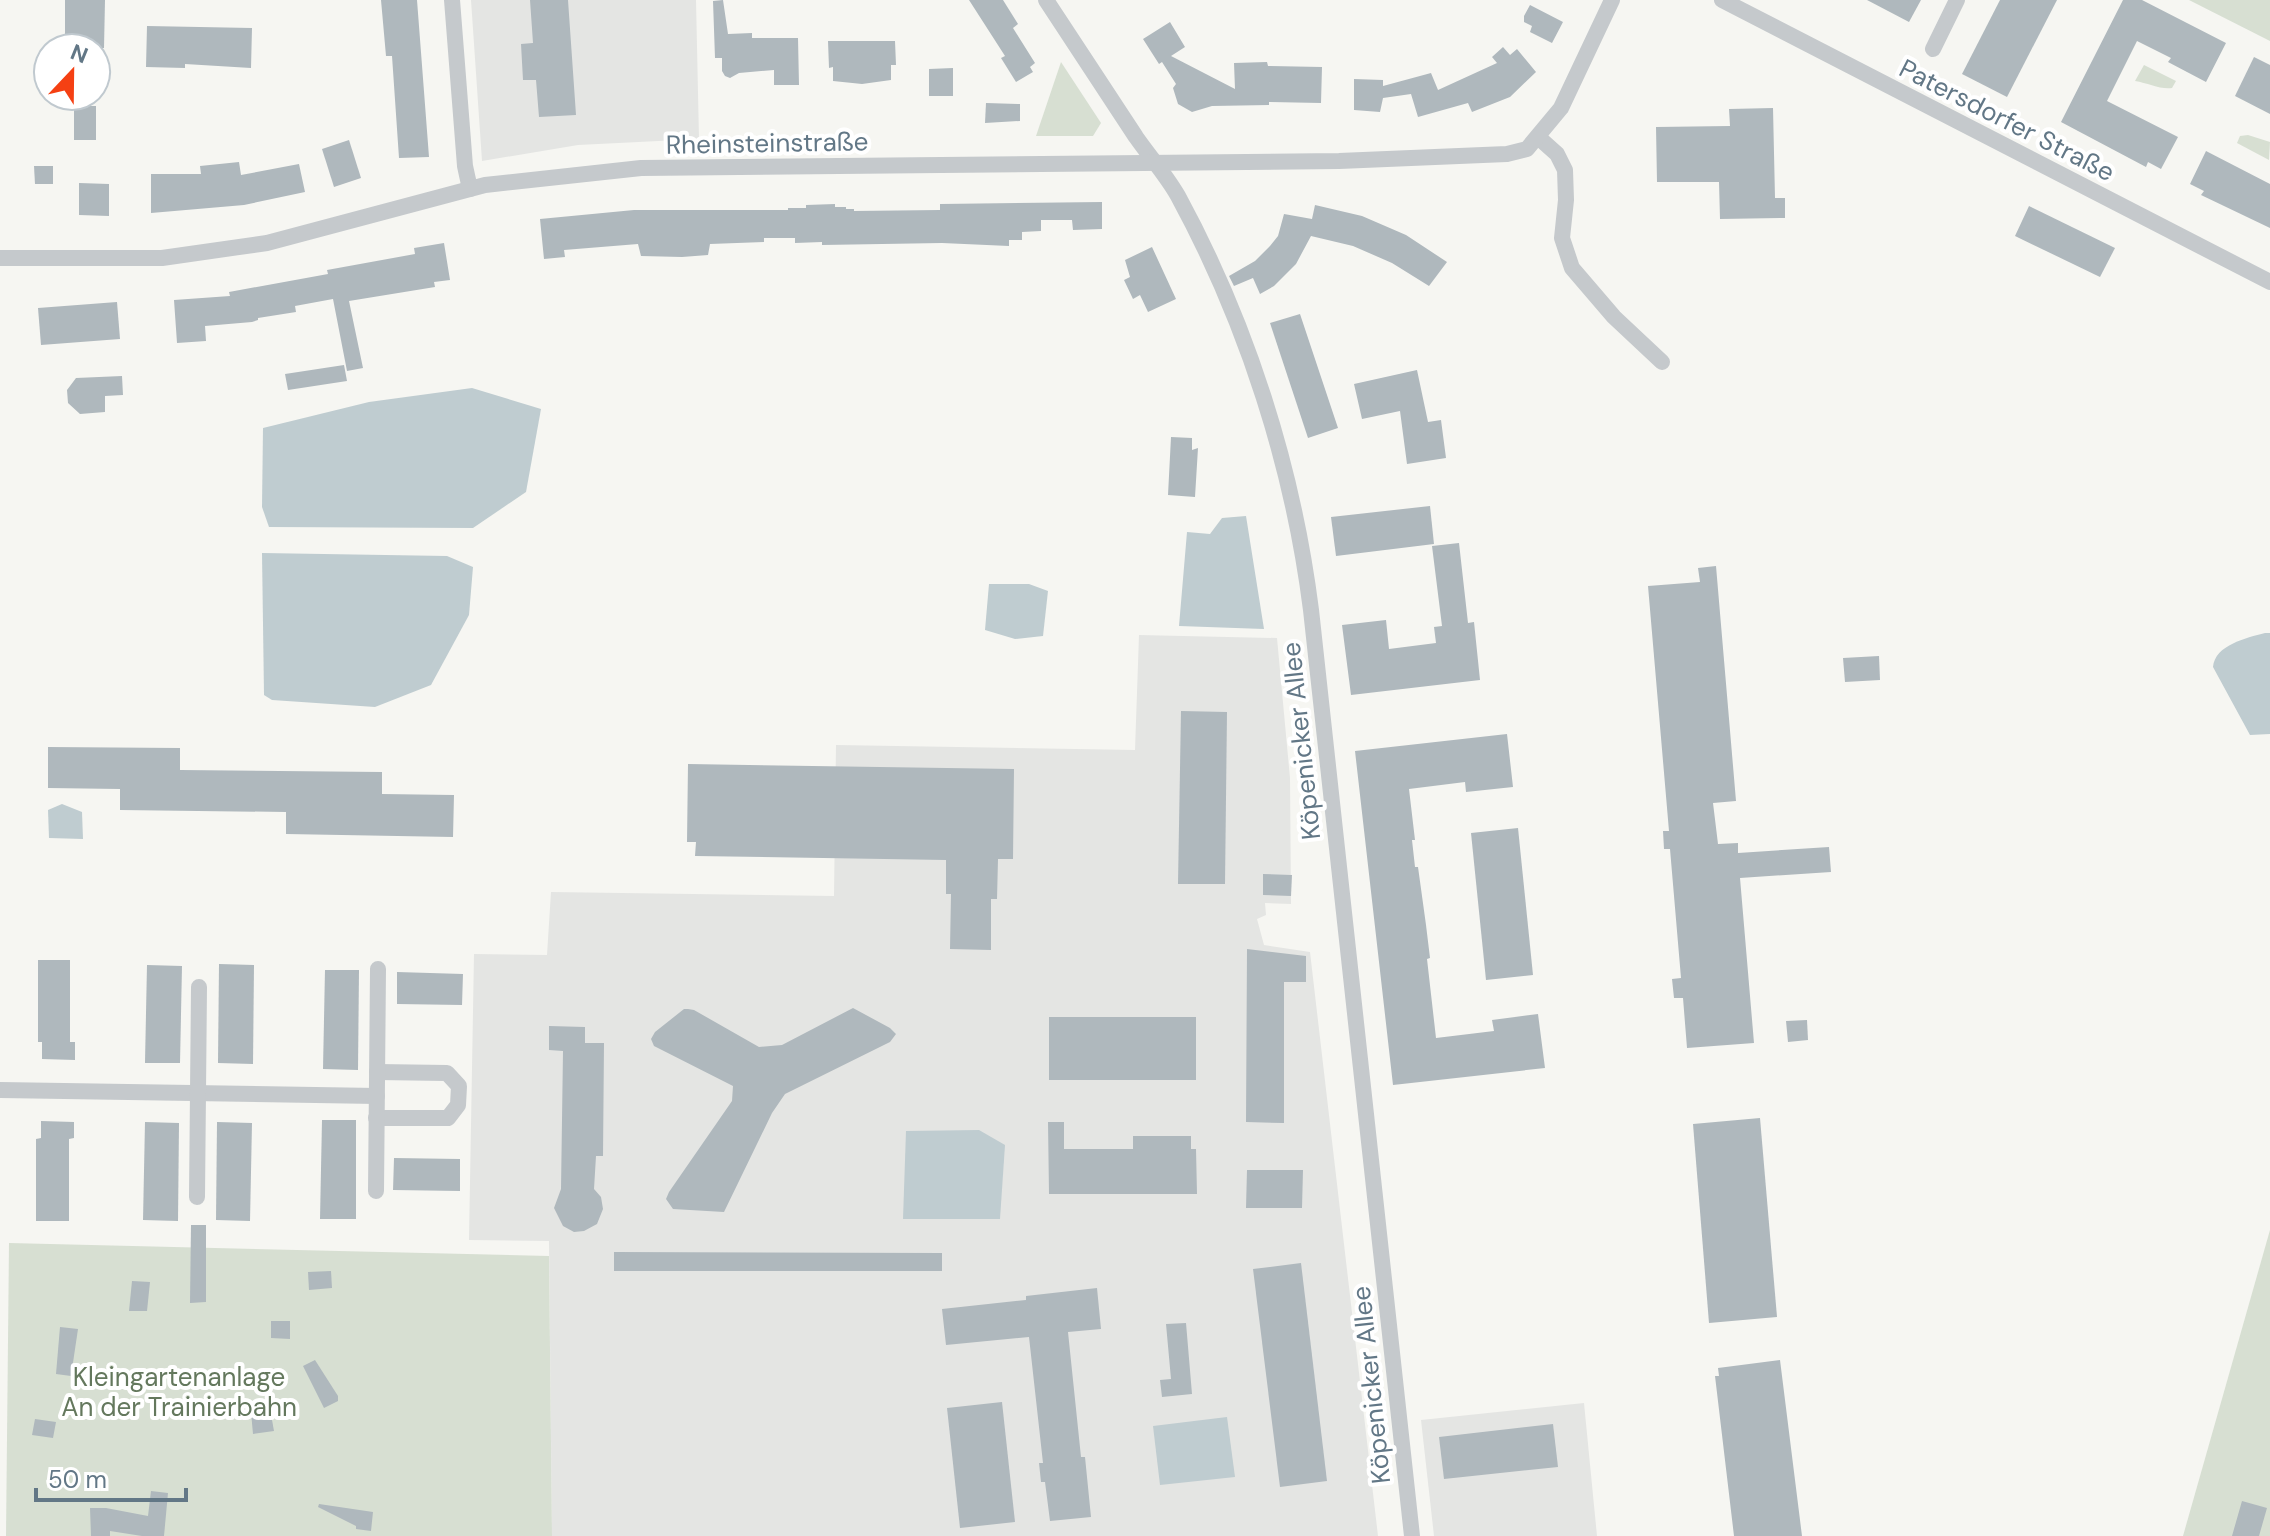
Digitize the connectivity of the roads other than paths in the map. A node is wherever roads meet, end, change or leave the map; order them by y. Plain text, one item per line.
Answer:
1 (452, 0) edge
2 (1046, 0) edge
3 (1612, 0) edge
4 (1722, 0) edge
5 (1957, 0) edge
6 (1933, 49) dead end
7 (1538, 137) junction
8 (1154, 162) junction
9 (470, 189) junction
10 (0, 258) edge
11 (2270, 282) edge
12 (1662, 362) dead end
13 (378, 969) dead end
14 (199, 987) dead end
15 (377, 1072) junction
16 (0, 1090) edge
17 (198, 1093) junction
18 (377, 1096) junction
19 (376, 1118) junction
20 (376, 1191) dead end
21 (197, 1197) dead end
22 (1412, 1536) edge

1 - 9 street
2 - 8 street, Köpenicker Allee
3 - 7 street
4 - 11 street, Patersdorfer Straße
5 - 6 street
7 - 8 street, Rheinsteinstraße
7 - 12 street
8 - 9 street, Rheinsteinstraße
8 - 22 street, Köpenicker Allee
9 - 10 street, Rheinsteinstraße
13 - 15 street
14 - 17 street
15 - 18 street
15 - 19 street
16 - 17 street
17 - 18 street
17 - 21 street
18 - 19 street
19 - 20 street

